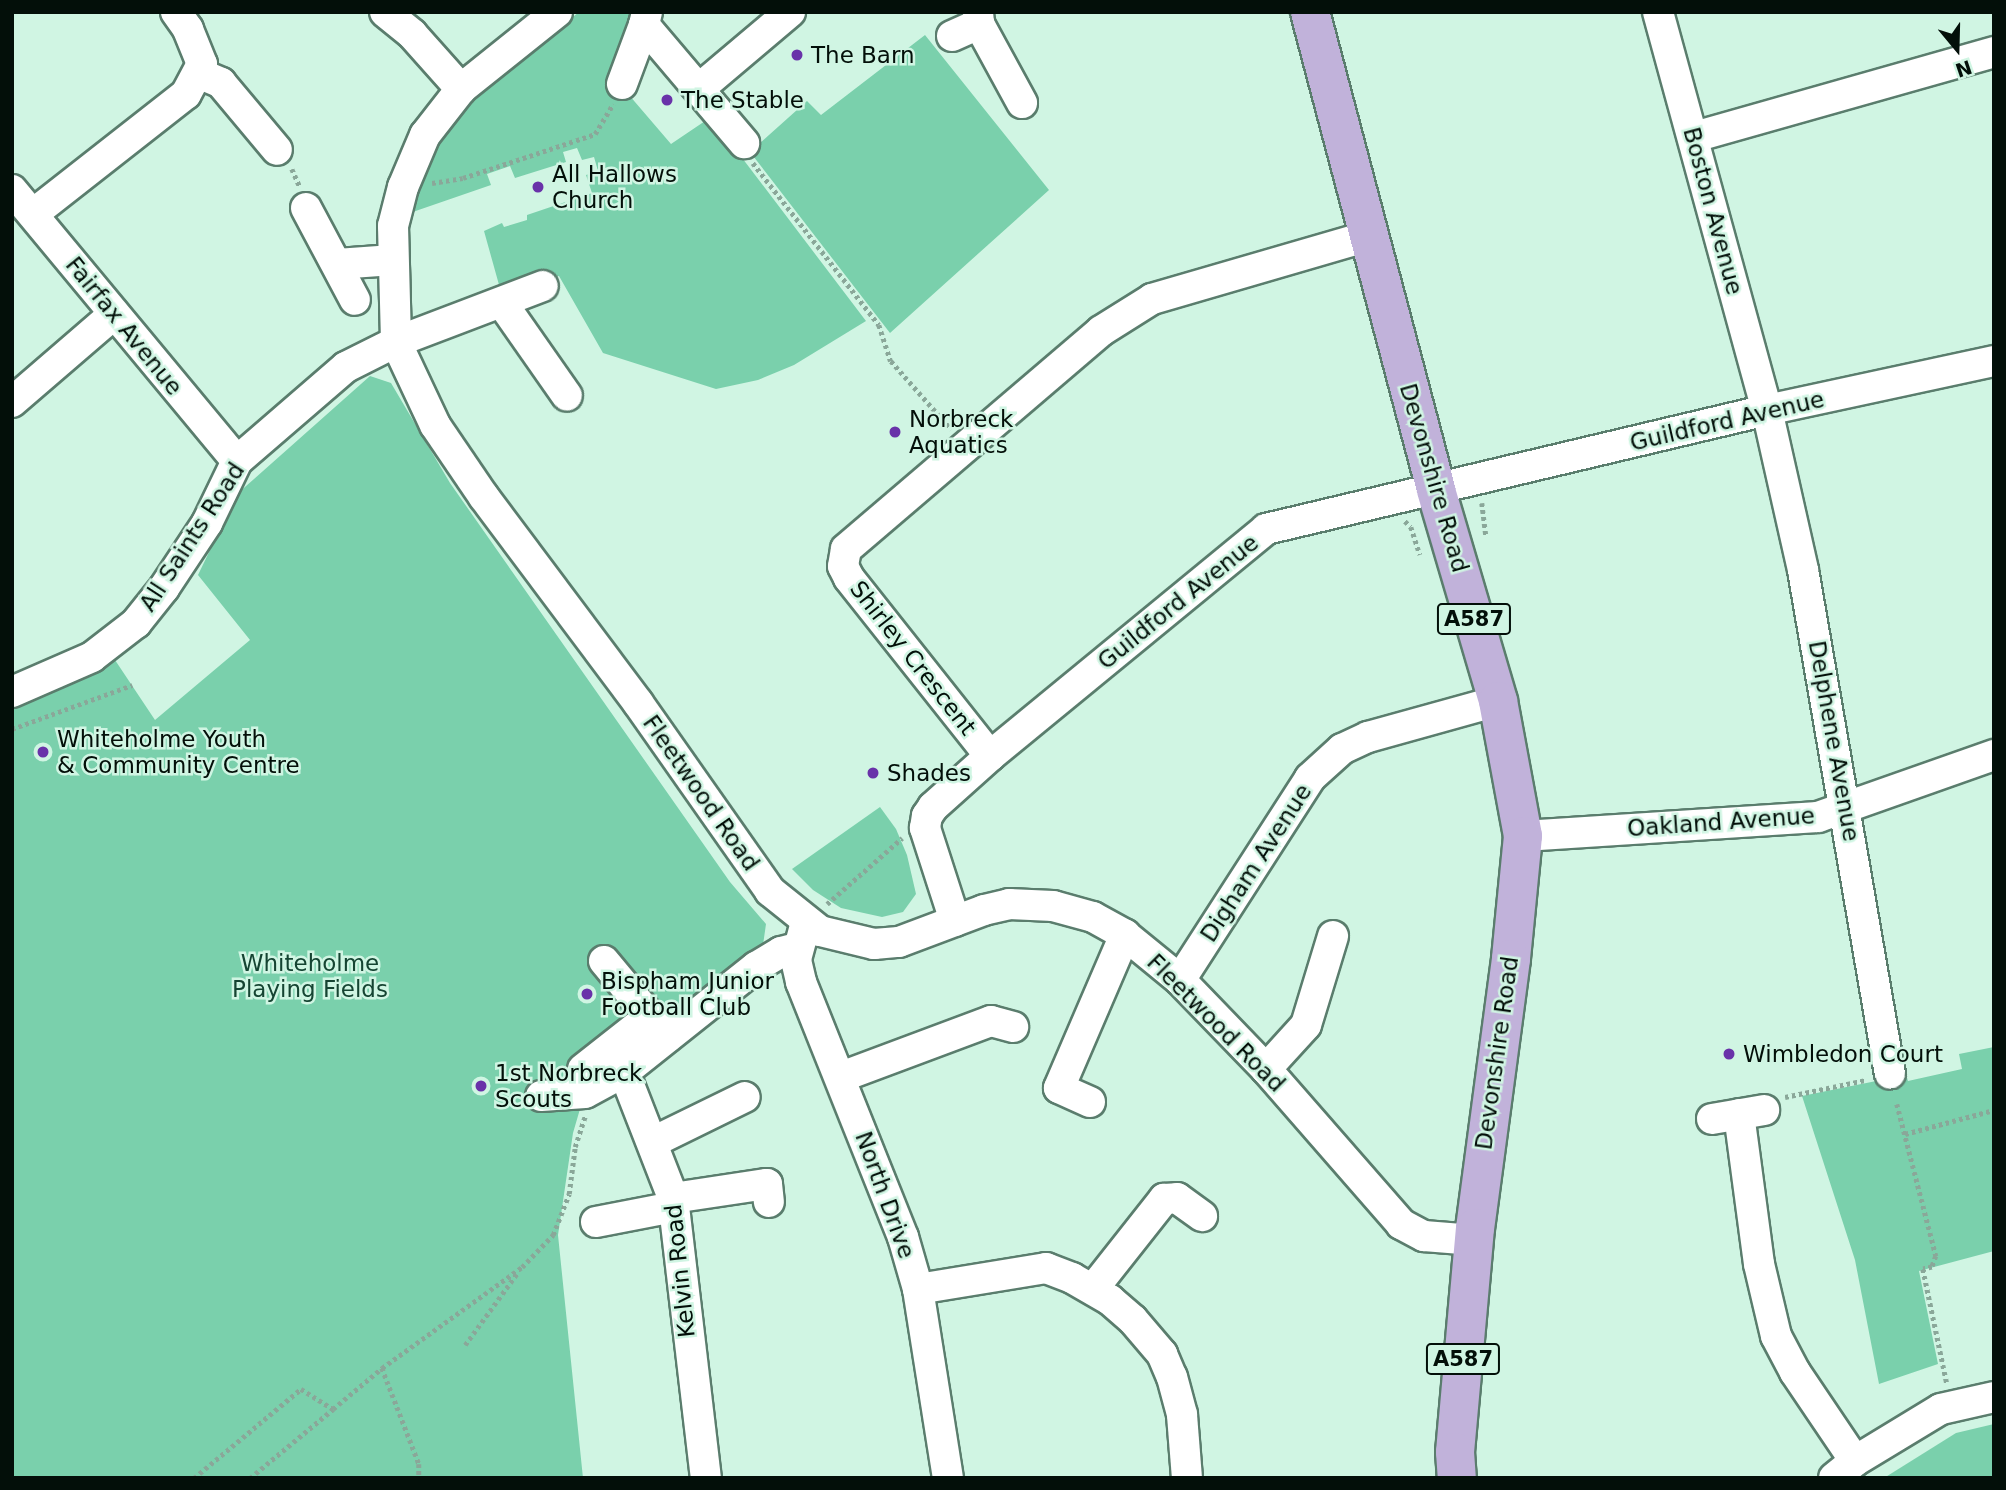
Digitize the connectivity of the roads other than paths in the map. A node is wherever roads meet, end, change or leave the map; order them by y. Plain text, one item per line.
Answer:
1 (176, 12) edge
2 (385, 12) edge
3 (557, 12) edge
4 (790, 12) edge
5 (1310, 12) edge
6 (1658, 12) edge
7 (645, 18) edge
8 (979, 18) edge
9 (952, 36) dead end
10 (1994, 52) edge
11 (198, 73) junction
12 (622, 84) road end
13 (699, 88) junction
14 (461, 89) junction
15 (1022, 103) dead end
16 (1694, 137) junction
17 (277, 140) road end
18 (744, 142) road end
19 (12, 190) edge
20 (306, 208) road end
21 (33, 214) junction
22 (1369, 236) junction
23 (393, 260) junction
24 (337, 264) junction
25 (543, 286) dead end
26 (355, 300) dead end
27 (502, 303) junction
28 (114, 314) junction
29 (396, 342) junction
30 (1994, 361) edge
31 (567, 396) dead end
32 (12, 402) edge
33 (1767, 410) junction
34 (237, 461) junction
35 (1436, 490) junction
36 (12, 692) edge
37 (1498, 701) junction
38 (1994, 755) edge
39 (990, 756) junction
40 (1846, 808) junction
41 (1523, 836) junction
42 (955, 921) junction
43 (802, 935) junction
44 (1125, 935) junction
45 (1333, 936) dead end
46 (604, 961) dead end
47 (1181, 980) junction
48 (658, 1027) junction
49 (1013, 1027) dead end
50 (1266, 1069) junction
51 (624, 1072) junction
52 (1890, 1074) road end
53 (841, 1077) junction
54 (590, 1079) junction
55 (541, 1096) dead end
56 (745, 1097) dead end
57 (1090, 1102) dead end
58 (1748, 1110) road end
59 (653, 1142) junction
60 (674, 1202) junction
61 (769, 1202) dead end
62 (1202, 1216) dead end
63 (596, 1222) dead end
64 (1474, 1240) junction
65 (918, 1289) junction
66 (1093, 1289) junction
67 (1994, 1396) edge
68 (1845, 1469) edge
69 (706, 1478) edge
70 (948, 1478) edge
71 (1188, 1478) edge
72 (1457, 1478) edge

1 - 11 street
2 - 14 street
3 - 14 street
4 - 13 street
5 - 22 main road, Devonshire Road / A587
6 - 16 street, Boston Avenue
7 - 12 street
7 - 13 street
8 - 9 street
8 - 15 street
10 - 16 street
11 - 17 street
11 - 21 street
13 - 18 street
14 - 23 street
16 - 33 street, Boston Avenue
19 - 21 street, Fairfax Avenue
20 - 24 street
21 - 28 street, Fairfax Avenue
22 - 35 main road, Devonshire Road / A587
22 - 39 street, Shirley Crescent
23 - 24 street
23 - 29 street
24 - 26 street
25 - 27 street, All Saints Road
27 - 29 street, All Saints Road
27 - 31 street
28 - 32 street
28 - 34 street, Fairfax Avenue
29 - 34 street, All Saints Road
29 - 43 street, Fleetwood Road
30 - 33 street, Guildford Avenue
33 - 35 street, Guildford Avenue
33 - 40 street, Delphene Avenue
34 - 36 street, All Saints Road
35 - 37 main road, Devonshire Road / A587
35 - 39 street, Guildford Avenue
37 - 41 main road, Devonshire Road / A587
37 - 47 street, Digham Avenue
38 - 40 street, Oakland Avenue
39 - 42 street, Guildford Avenue
40 - 41 street, Oakland Avenue
40 - 52 street, Delphene Avenue
41 - 64 main road, Devonshire Road / A587
42 - 43 street, Fleetwood Road
42 - 44 street, Fleetwood Road
43 - 48 street
43 - 53 street, North Drive
44 - 47 street, Fleetwood Road
44 - 57 street
45 - 50 street
46 - 48 street
47 - 50 street, Fleetwood Road
48 - 51 street
48 - 54 street
49 - 53 street
50 - 64 street, Fleetwood Road
51 - 54 street
51 - 59 street, Kelvin Road
53 - 65 street, North Drive
54 - 55 street
56 - 59 street
58 - 68 street
59 - 60 street, Kelvin Road
60 - 61 street
60 - 63 street
60 - 69 street, Kelvin Road
62 - 66 street
64 - 72 main road, A587
65 - 66 street
65 - 70 street, North Drive
66 - 71 street
67 - 68 street

